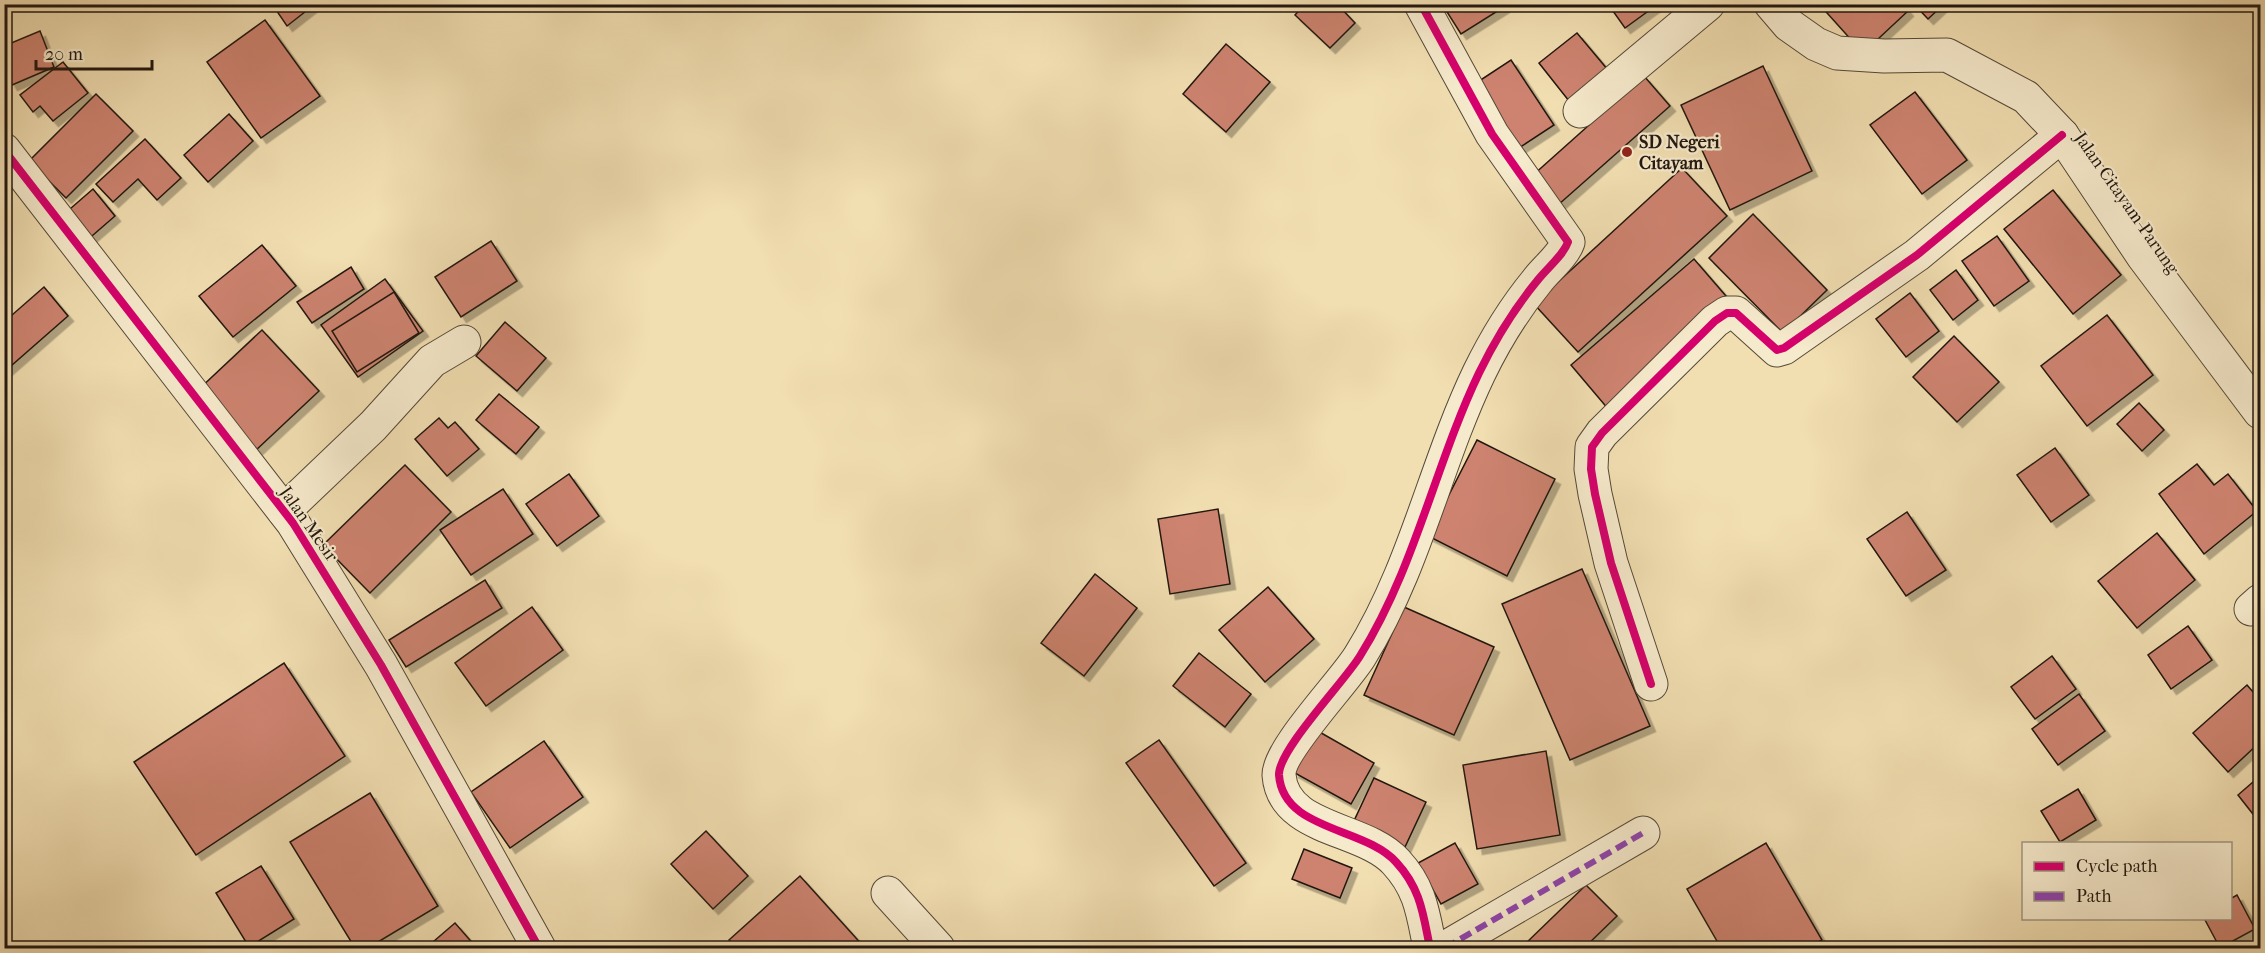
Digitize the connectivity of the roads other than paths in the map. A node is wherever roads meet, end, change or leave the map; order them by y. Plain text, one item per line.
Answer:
1 (1421, 4) edge
2 (1708, 4) edge
3 (1771, 4) edge
4 (1580, 111) dead end
5 (2062, 135) junction
6 (4, 150) edge
7 (464, 342) dead end
8 (2260, 412) edge
9 (284, 511) junction
10 (1651, 684) dead end
11 (1642, 833) dead end
12 (888, 893) dead end
13 (540, 948) edge
14 (938, 948) edge
15 (1430, 948) edge
16 (1445, 948) edge

1 - 15 street
2 - 4 street
3 - 5 street, Jalan Citayam-Parung
5 - 8 street, Jalan Citayam-Parung
5 - 10 street
6 - 9 street, Jalan Mesir
7 - 9 street
9 - 13 street, Jalan Mesir
11 - 16 street
12 - 14 street

